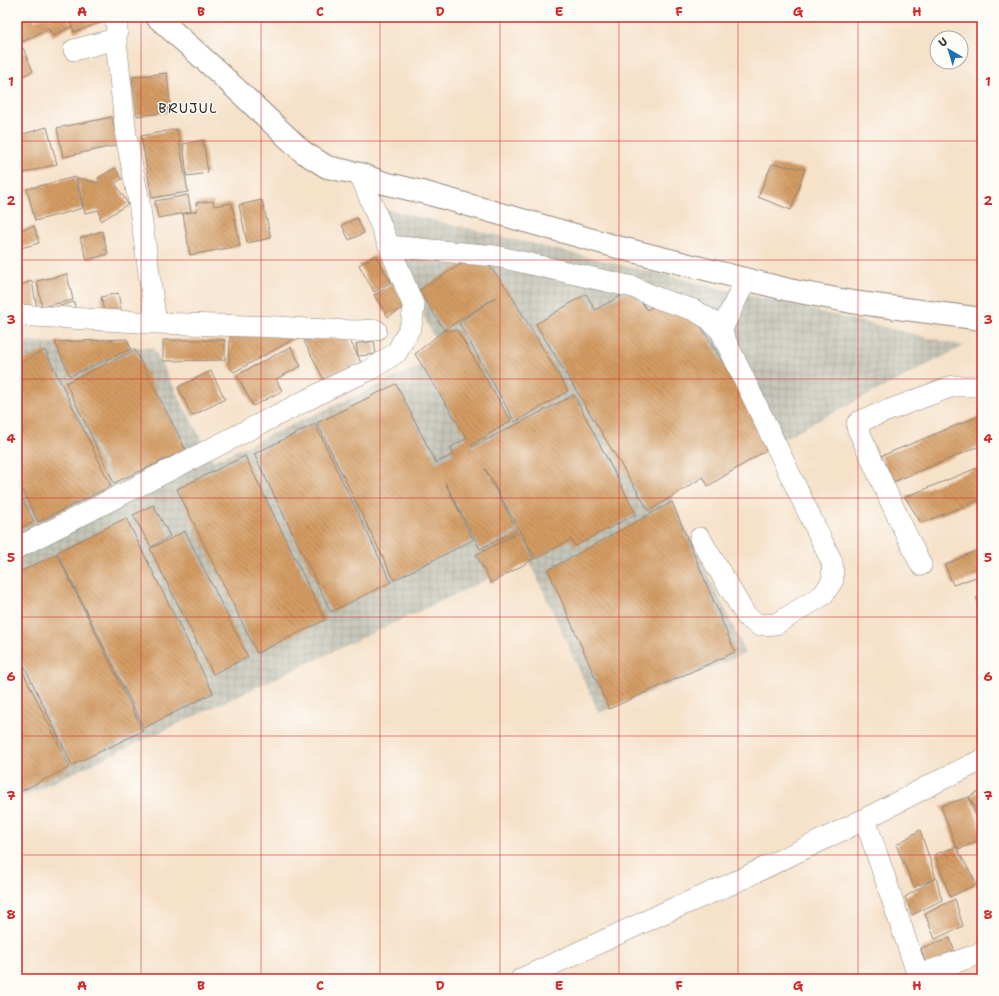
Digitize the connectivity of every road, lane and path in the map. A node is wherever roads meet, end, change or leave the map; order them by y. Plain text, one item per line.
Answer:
1 (114, 17) edge
2 (157, 17) edge
3 (116, 39) junction
4 (74, 50) dead end
5 (360, 174) junction
6 (389, 246) junction
7 (746, 280) junction
8 (17, 315) edge
9 (982, 319) edge
10 (156, 323) junction
11 (376, 330) dead end
12 (721, 331) junction
13 (982, 386) edge
14 (700, 538) dead end
15 (17, 548) edge
16 (921, 565) dead end
17 (982, 760) edge
18 (865, 819) junction
19 (982, 953) edge
20 (919, 977) edge
21 (521, 979) edge

1 - 3 street
2 - 5 main road
3 - 4 street
3 - 10 street
5 - 6 street
5 - 7 main road
6 - 12 street
6 - 15 street
7 - 9 main road
7 - 12 street
8 - 10 street
10 - 11 street
12 - 14 street
13 - 16 street
17 - 18 street
18 - 20 street
18 - 21 street
19 - 20 street

